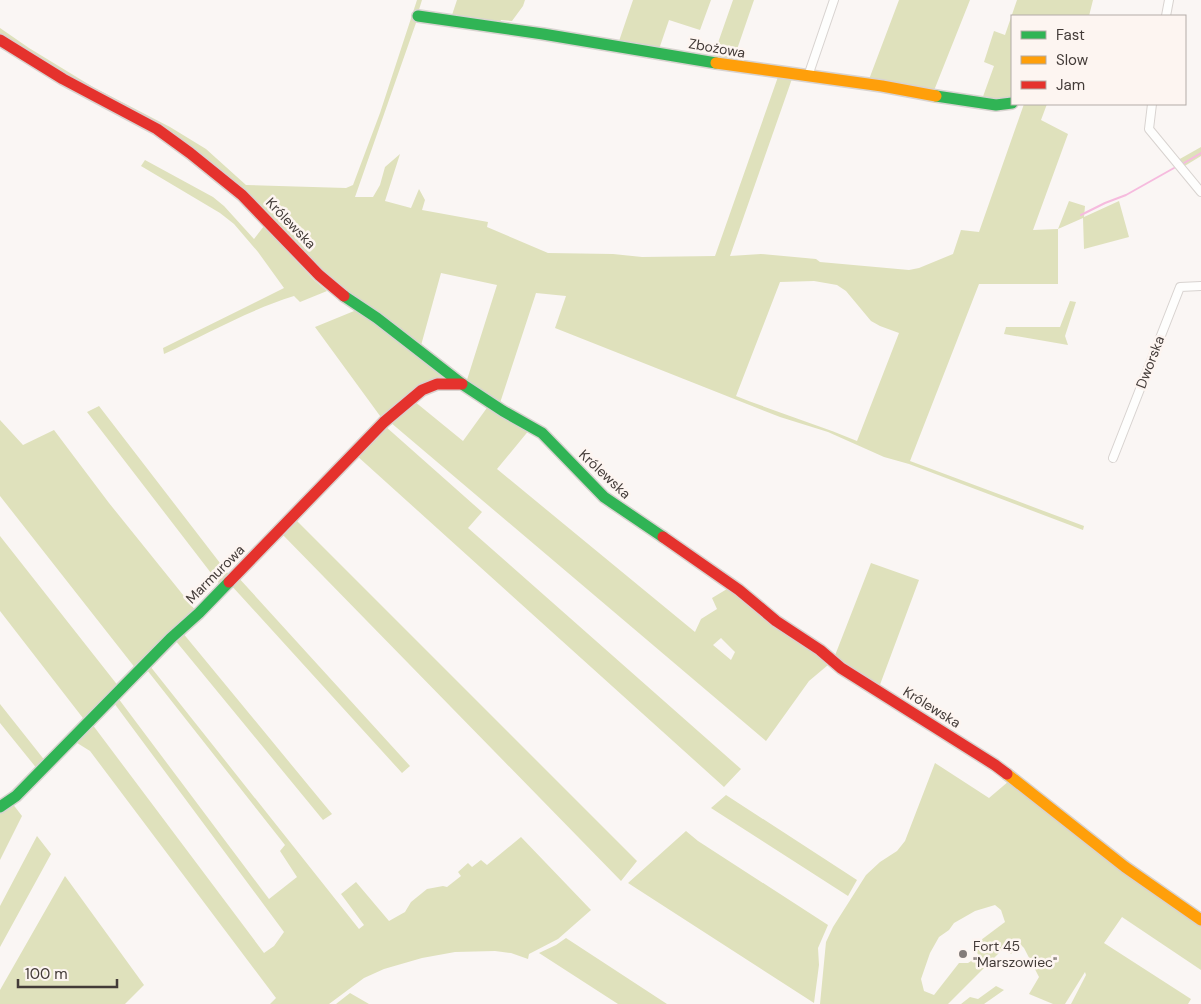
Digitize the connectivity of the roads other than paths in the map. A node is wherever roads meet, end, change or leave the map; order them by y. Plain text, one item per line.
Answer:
1 (834, 0) edge
2 (1169, 0) edge
3 (1166, 15) edge
4 (418, 16) dead end
5 (0, 40) edge
6 (808, 76) junction
7 (1011, 103) edge
8 (1152, 105) edge
9 (1201, 192) edge
10 (1201, 286) edge
11 (462, 384) junction
12 (1113, 458) dead end
13 (0, 807) edge
14 (1201, 920) edge

1 - 6 street
2 - 3 street
4 - 6 street, Zbożowa
5 - 11 street, Królewska
6 - 7 street, Zbożowa
8 - 9 street
10 - 12 street, Dworska
11 - 13 street, Marmurowa
11 - 14 street, Królewska

